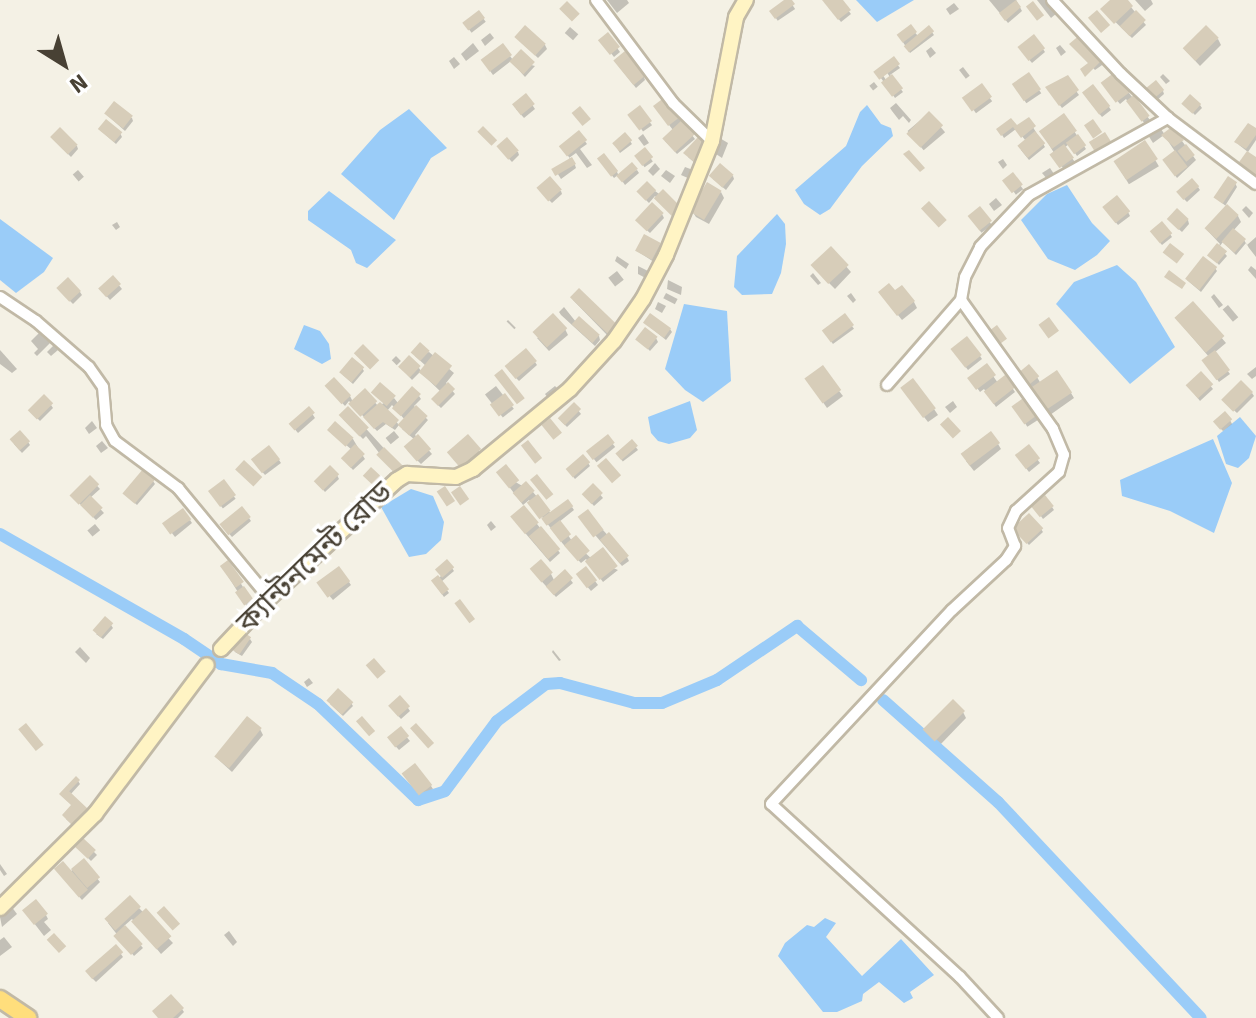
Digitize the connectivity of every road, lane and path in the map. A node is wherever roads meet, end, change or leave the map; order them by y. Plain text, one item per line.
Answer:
1 (596, 0) edge
2 (746, 0) edge
3 (1052, 0) edge
4 (1168, 118) junction
5 (712, 141) junction
6 (1256, 184) edge
7 (0, 297) edge
8 (961, 300) junction
9 (887, 385) dead end
10 (269, 598) junction
11 (221, 649) dead end
12 (207, 665) dead end
13 (0, 908) edge
14 (0, 999) edge
15 (28, 1018) edge
16 (998, 1018) edge

1 - 5 street
2 - 5 main road, ক্যান্টনমেন্ট রোড
3 - 4 street
4 - 6 street
4 - 8 street
5 - 10 main road, ক্যান্টনমেন্ট রোড
7 - 10 street
8 - 9 street
8 - 16 street
10 - 11 main road, ক্যান্টনমেন্ট রোড
12 - 13 main road
14 - 15 highway

